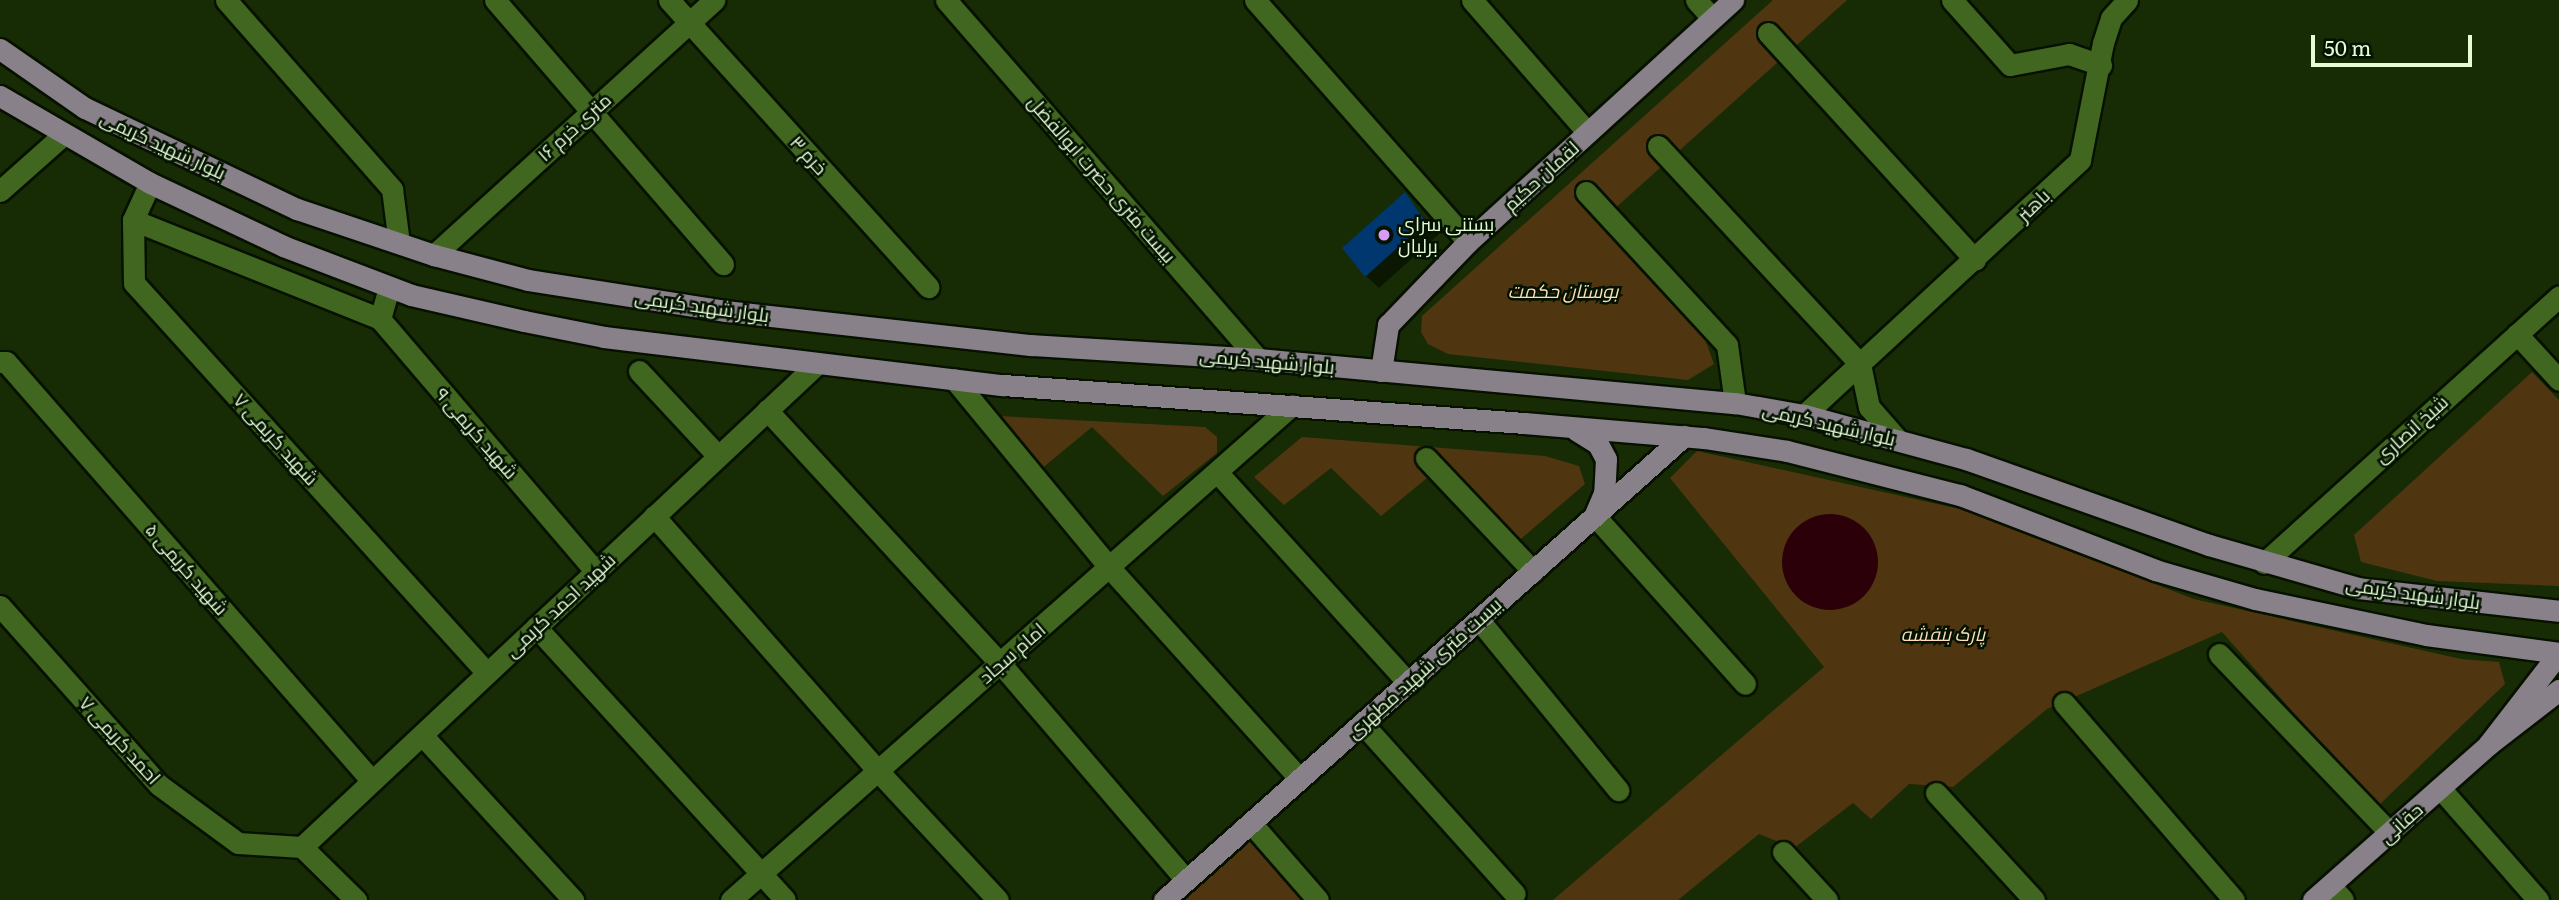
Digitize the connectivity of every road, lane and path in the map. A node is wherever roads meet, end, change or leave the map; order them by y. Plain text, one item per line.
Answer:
1 (226, 0) edge
2 (495, 0) edge
3 (669, 0) edge
4 (714, 0) edge
5 (946, 0) edge
6 (1255, 0) edge
7 (1472, 0) edge
8 (1696, 0) edge
9 (1733, 0) edge
10 (1952, 0) edge
11 (2127, 0) edge
12 (1712, 18) junction
13 (689, 23) junction
14 (1768, 33) dead end
15 (0, 49) edge
16 (2101, 65) junction
17 (0, 96) edge
18 (593, 110) junction
19 (1588, 133) junction
20 (62, 136) junction
21 (1658, 146) dead end
22 (150, 183) junction
23 (0, 191) edge
24 (1586, 192) dead end
25 (133, 220) junction
26 (1468, 242) junction
27 (399, 243) junction
28 (434, 255) junction
29 (1975, 260) junction
30 (723, 264) dead end
31 (928, 287) dead end
32 (389, 288) junction
33 (2559, 296) edge
34 (380, 319) junction
35 (2517, 334) junction
36 (1258, 359) junction
37 (0, 362) edge
38 (818, 363) junction
39 (1860, 364) junction
40 (639, 371) dead end
41 (1381, 371) junction
42 (954, 379) junction
43 (2559, 380) edge
44 (1735, 403) junction
45 (1292, 405) junction
46 (767, 410) junction
47 (1804, 415) junction
48 (1571, 427) junction
49 (1684, 436) junction
50 (1898, 440) junction
51 (718, 456) junction
52 (1426, 457) dead end
53 (1217, 472) junction
54 (654, 516) junction
55 (1595, 516) junction
56 (2264, 563) junction
57 (1109, 567) junction
58 (595, 571) junction
59 (1533, 571) junction
60 (0, 606) edge
61 (2559, 611) edge
62 (1479, 620) junction
63 (536, 627) junction
64 (2559, 653) edge
65 (2219, 654) dead end
66 (1000, 663) junction
67 (488, 673) junction
68 (1408, 683) junction
69 (1745, 684) dead end
70 (2559, 690) edge
71 (2064, 704) dead end
72 (1362, 723) junction
73 (422, 735) junction
74 (2488, 745) junction
75 (878, 771) junction
76 (1300, 779) junction
77 (372, 781) junction
78 (2440, 788) junction
79 (1618, 790) dead end
80 (1936, 793) dead end
81 (1251, 823) junction
82 (2390, 833) junction
83 (302, 847) junction
84 (1783, 852) dead end
85 (761, 874) junction
86 (1186, 880) junction
87 (2337, 893) edge
88 (1515, 894) dead end
89 (356, 900) edge
90 (573, 900) edge
91 (731, 900) edge
92 (785, 900) edge
93 (998, 900) edge
94 (1164, 900) edge
95 (1318, 900) edge
96 (1827, 900) edge
97 (2034, 900) edge
98 (2234, 900) edge
99 (2312, 900) edge
100 (2538, 900) edge

1 - 27 street
2 - 18 street
3 - 13 street, خرم ۳
4 - 13 street, ۱۶ متری خرم
5 - 36 street, بیست متری حضرت ابوالفضل
6 - 26 street
7 - 19 street
8 - 12 street
9 - 12 main road, لقمان حکیم
10 - 16 street
11 - 16 street, باهنر
12 - 19 main road, لقمان حکیم
13 - 18 street, ۱۶ متری خرم
13 - 31 street, خرم ۳
14 - 29 street
15 - 27 main road, بلوار شهید کریمی
16 - 29 street, باهنر
17 - 20 main road, بلوار شهید کریمی
18 - 28 street, ۱۶ متری خرم
18 - 30 street
19 - 26 main road, لقمان حکیم
20 - 22 main road, بلوار شهید کریمی
20 - 23 street
21 - 39 street
22 - 25 street, شهید کریمی ۷
22 - 32 main road, بلوار شهید کریمی
24 - 44 street
25 - 34 street
25 - 67 street, شهید کریمی ۷
26 - 41 main road, لقمان حکیم
27 - 28 main road, بلوار شهید کریمی
28 - 36 main road, بلوار شهید کریمی
29 - 39 street, باهنر
32 - 34 street
32 - 38 main road, بلوار شهید کریمی
33 - 35 street, شیخ انصاری
34 - 58 street, شهید کریمی ۹
35 - 43 street
35 - 56 street, شیخ انصاری
36 - 41 main road, بلوار شهید کریمی
37 - 77 street, شهید کریمی ۵
38 - 42 main road, بلوار شهید کریمی
38 - 46 street, شهید احمد کریمی
39 - 47 street, باهنر
39 - 50 street
40 - 51 street
41 - 44 main road, بلوار شهید کریمی
42 - 45 main road, بلوار شهید کریمی
42 - 57 street
44 - 47 main road, بلوار شهید کریمی
45 - 48 main road, بلوار شهید کریمی
45 - 53 street, امام سجاد
46 - 51 street, شهید احمد کریمی
46 - 66 street
47 - 50 main road, بلوار شهید کریمی
48 - 49 main road, بلوار شهید کریمی
48 - 55 main road
49 - 55 main road, بیست متری شهید مطهری
49 - 64 main road, بلوار شهید کریمی
50 - 56 main road, بلوار شهید کریمی
51 - 54 street, شهید احمد کریمی
52 - 59 street
53 - 57 street, امام سجاد
53 - 68 street
54 - 58 street, شهید احمد کریمی
54 - 75 street
55 - 59 main road, بیست متری شهید مطهری
55 - 69 street
56 - 61 main road, بلوار شهید کریمی
57 - 66 street, امام سجاد
57 - 76 street
58 - 63 street, شهید احمد کریمی
59 - 62 main road, بیست متری شهید مطهری
60 - 83 street, احمد کریمی ۷
62 - 68 main road, بیست متری شهید مطهری
62 - 79 street
63 - 67 street, شهید احمد کریمی
63 - 85 street
64 - 74 main road
65 - 82 street
66 - 75 street, امام سجاد
66 - 86 street
67 - 73 street, شهید احمد کریمی
68 - 72 main road, بیست متری شهید مطهری
70 - 74 main road
71 - 98 street
72 - 76 main road, بیست متری شهید مطهری
72 - 88 street
73 - 77 street, شهید احمد کریمی
73 - 90 street
74 - 78 main road, حقانی
75 - 85 street, امام سجاد
75 - 93 street
76 - 81 main road, بیست متری شهید مطهری
77 - 83 street, شهید احمد کریمی
78 - 82 main road, حقانی
78 - 100 street
80 - 97 street
81 - 86 main road, بیست متری شهید مطهری
81 - 95 street
82 - 87 main road, حقانی
83 - 89 street
84 - 96 street
85 - 91 street, امام سجاد
85 - 92 street
86 - 94 main road, بیست متری شهید مطهری
87 - 99 main road, حقانی

